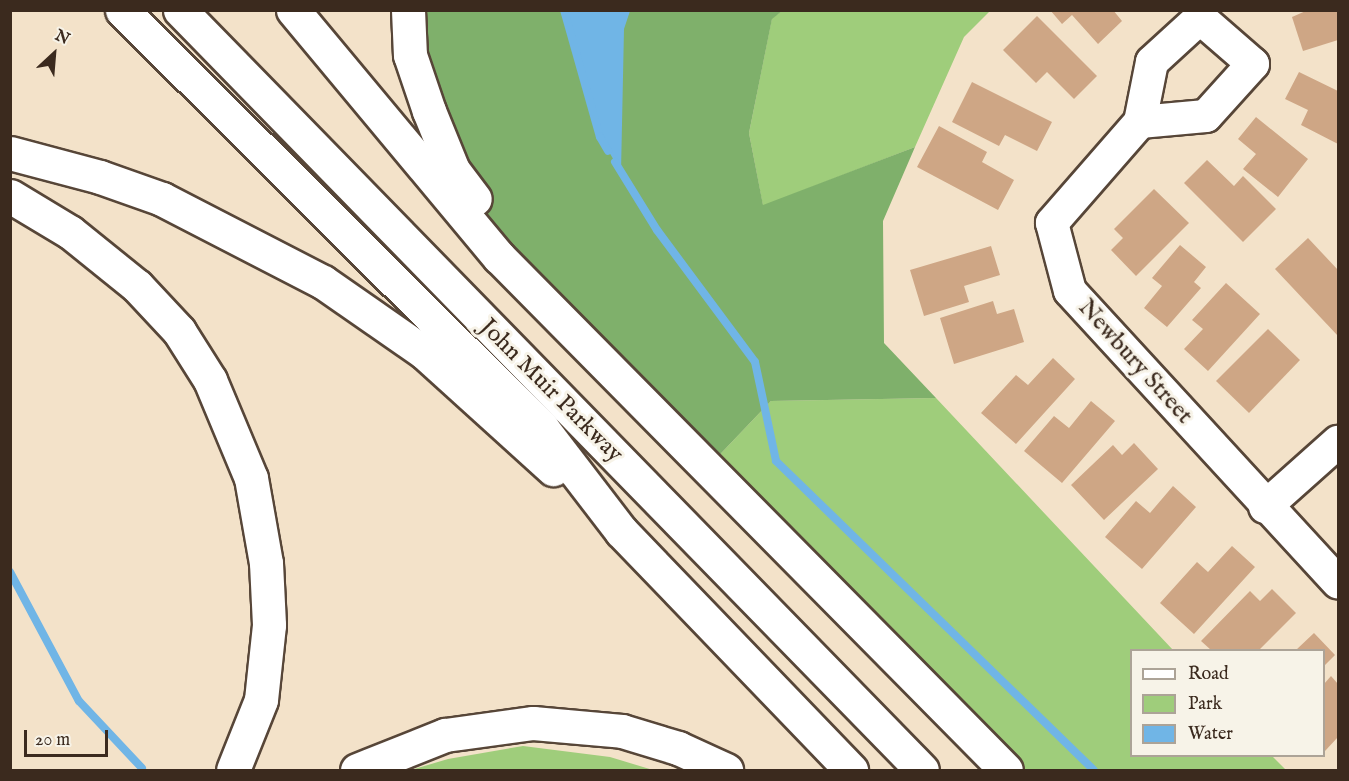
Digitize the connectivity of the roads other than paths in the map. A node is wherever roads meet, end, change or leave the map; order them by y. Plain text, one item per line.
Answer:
1 (122, 10) edge
2 (180, 10) edge
3 (293, 10) edge
4 (408, 10) edge
5 (1140, 122) dead end
6 (10, 153) edge
7 (10, 196) edge
8 (565, 325) junction
9 (1338, 442) edge
10 (1265, 507) junction
11 (621, 531) junction
12 (1338, 582) edge
13 (233, 771) edge
14 (357, 771) edge
15 (726, 771) edge
16 (851, 771) edge
17 (922, 771) edge
18 (1006, 771) edge

1 - 11 highway, John Muir Parkway
2 - 17 highway, John Muir Parkway
3 - 8 highway
4 - 8 highway
5 - 10 street, Newbury Street
6 - 11 highway
7 - 13 highway
8 - 18 highway
9 - 10 street
10 - 12 street, Newbury Street
11 - 16 highway, John Muir Parkway
14 - 15 highway

